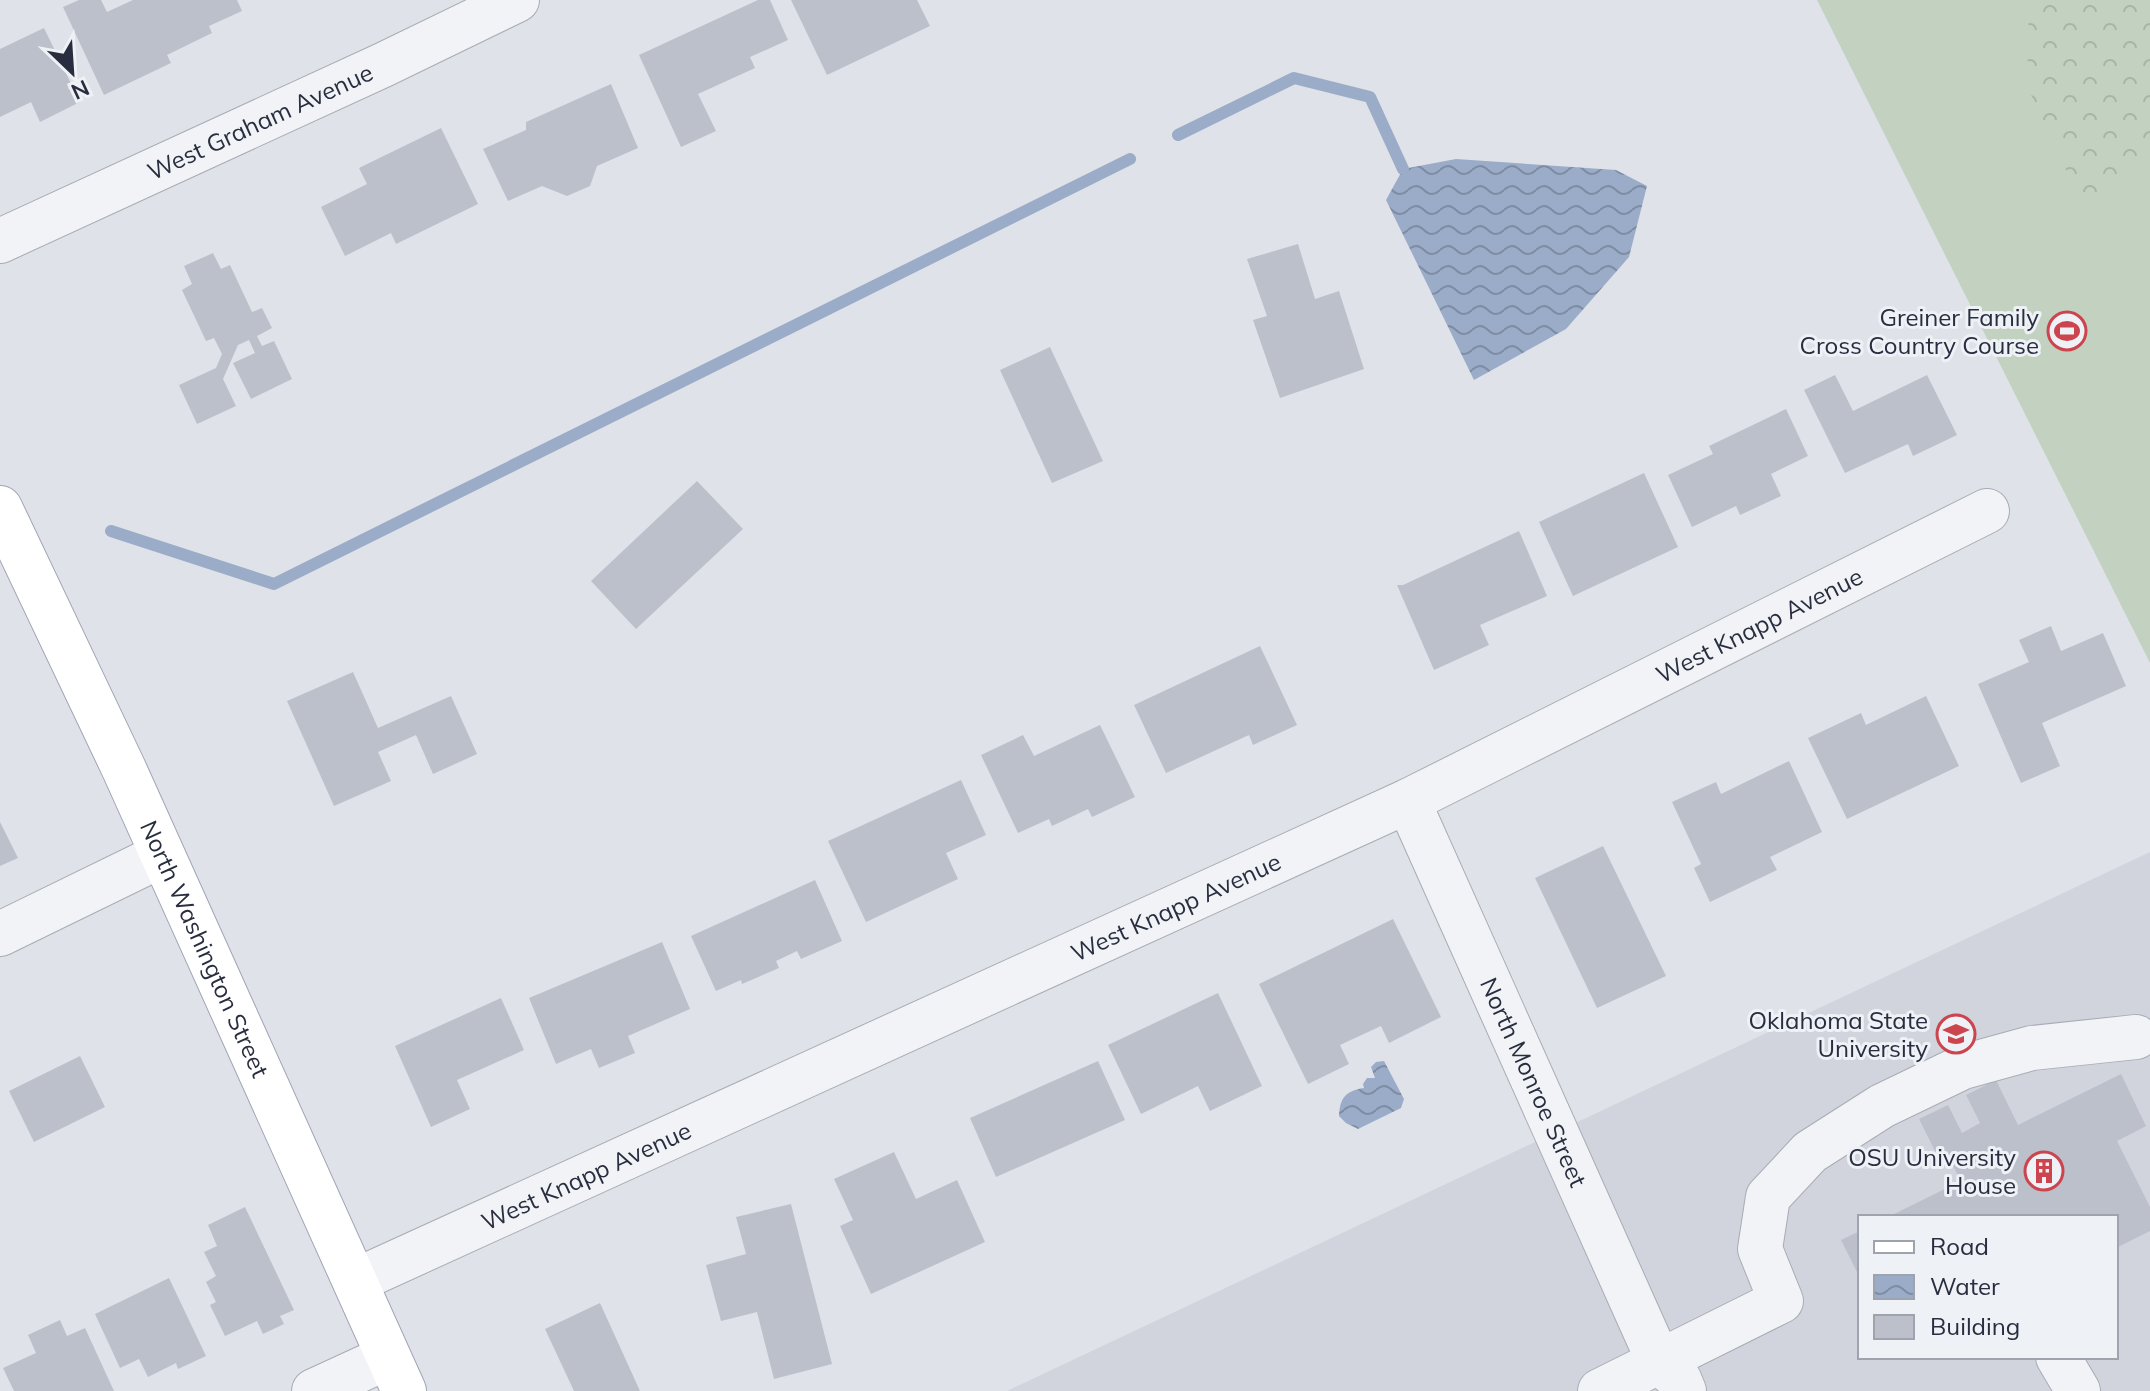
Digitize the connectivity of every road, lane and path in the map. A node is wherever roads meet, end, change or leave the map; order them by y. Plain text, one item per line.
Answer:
1 (517, 0) edge
2 (0, 241) edge
3 (0, 508) edge
4 (1987, 511) dead end
5 (1408, 801) junction
6 (162, 855) junction
7 (0, 934) edge
8 (2136, 1037) dead end
9 (355, 1281) junction
10 (2059, 1359) edge
11 (396, 1374) edge
12 (1672, 1376) edge
13 (314, 1391) edge
14 (1600, 1391) edge
15 (2078, 1391) edge

1 - 2 street, West Graham Avenue
3 - 6 main road, North Washington Street
4 - 5 street, West Knapp Avenue
5 - 9 street, West Knapp Avenue
5 - 12 street, North Monroe Street
6 - 7 street
6 - 9 main road, North Washington Street
8 - 12 street
9 - 11 main road, North Washington Street
10 - 15 street
11 - 13 street
12 - 14 street

